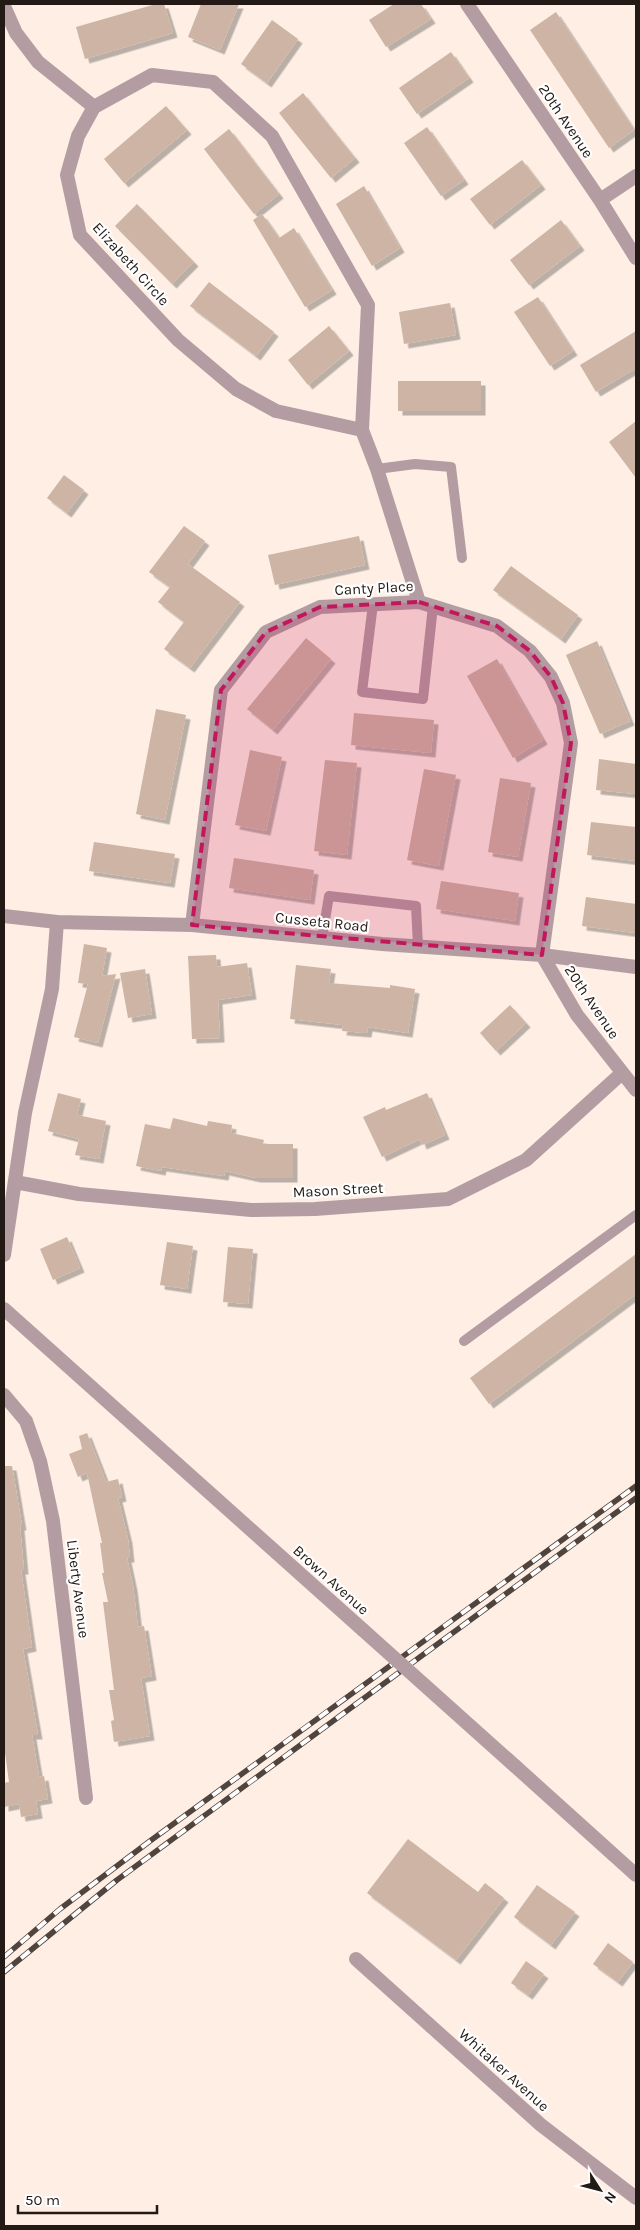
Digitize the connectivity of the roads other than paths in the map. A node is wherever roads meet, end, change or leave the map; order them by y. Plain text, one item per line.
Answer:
1 (467, 4) edge
2 (4, 6) edge
3 (94, 107) junction
4 (636, 176) edge
5 (600, 200) junction
6 (636, 258) edge
7 (362, 430) junction
8 (378, 469) junction
9 (462, 558) dead end
10 (419, 602) junction
11 (373, 604) junction
12 (433, 606) junction
13 (4, 916) edge
14 (57, 922) junction
15 (192, 925) junction
16 (322, 938) junction
17 (418, 946) junction
18 (542, 955) junction
19 (636, 968) edge
20 (622, 1073) junction
21 (636, 1090) edge
22 (16, 1182) junction
23 (636, 1215) edge
24 (4, 1255) edge
25 (4, 1308) edge
26 (464, 1341) dead end
27 (4, 1395) edge
28 (86, 1798) dead end
29 (636, 1876) edge
30 (356, 1958) dead end
31 (636, 2198) edge

1 - 5 street, 20th Avenue
2 - 3 street
3 - 7 street, Elizabeth Circle
3 - 7 street
4 - 5 street
5 - 6 street, 20th Avenue
7 - 8 street
8 - 9 lane
8 - 10 street
10 - 11 street, Canty Place
10 - 12 street, Canty Place
11 - 12 lane
11 - 15 street, Canty Place
12 - 18 street, Canty Place
13 - 14 street, Cusseta Road
14 - 15 street, Cusseta Road
14 - 22 street
15 - 16 street, Cusseta Road
16 - 17 street, Cusseta Road
16 - 17 lane
17 - 18 street, Cusseta Road
18 - 19 street, Cusseta Road
18 - 20 street, 20th Avenue
20 - 21 street, 20th Avenue
20 - 22 street, Mason Street
22 - 24 street
23 - 26 lane
25 - 29 street, Brown Avenue, bridge
27 - 28 street, Liberty Avenue
30 - 31 street, Whitaker Avenue

